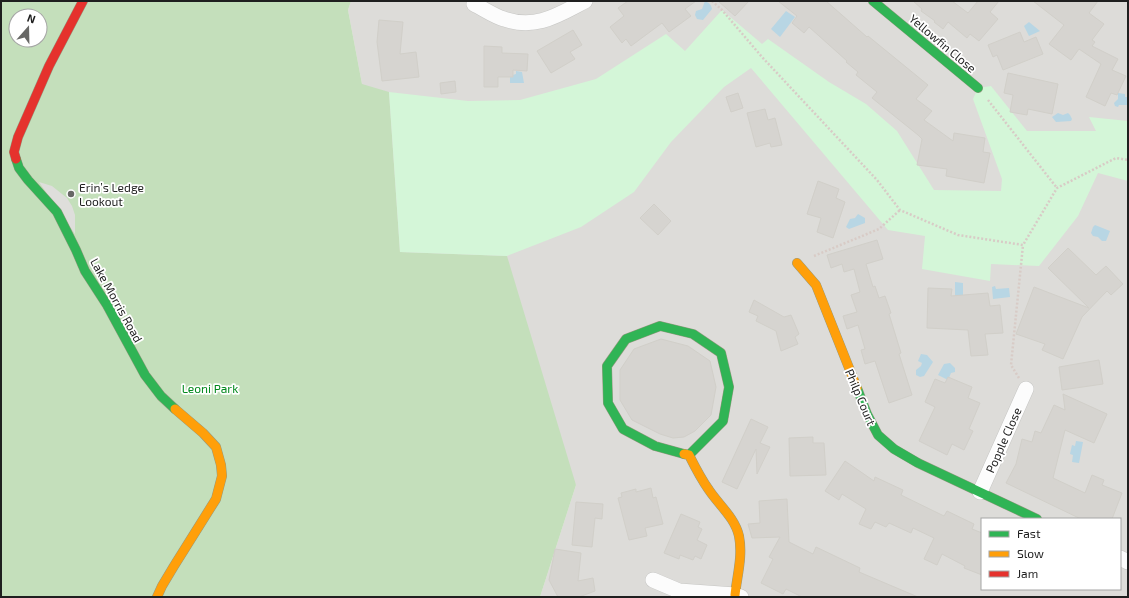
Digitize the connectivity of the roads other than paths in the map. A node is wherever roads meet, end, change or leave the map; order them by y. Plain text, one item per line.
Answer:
1 (83, 1) edge
2 (585, 1) edge
3 (873, 1) edge
4 (474, 4) dead end
5 (978, 88) road end
6 (796, 262) road end
7 (1026, 389) road end
8 (689, 455) junction
9 (980, 492) junction
10 (1035, 518) edge
11 (653, 580) dead end
12 (738, 596) edge
13 (157, 597) edge

1 - 13 street, Lake Morris Road
2 - 4 street
3 - 5 street, Yellowfin Close
6 - 9 street, Philp Court
7 - 9 street, Popple Close
8 - 8 street
8 - 12 street
9 - 10 street, Philp Court
11 - 12 street

